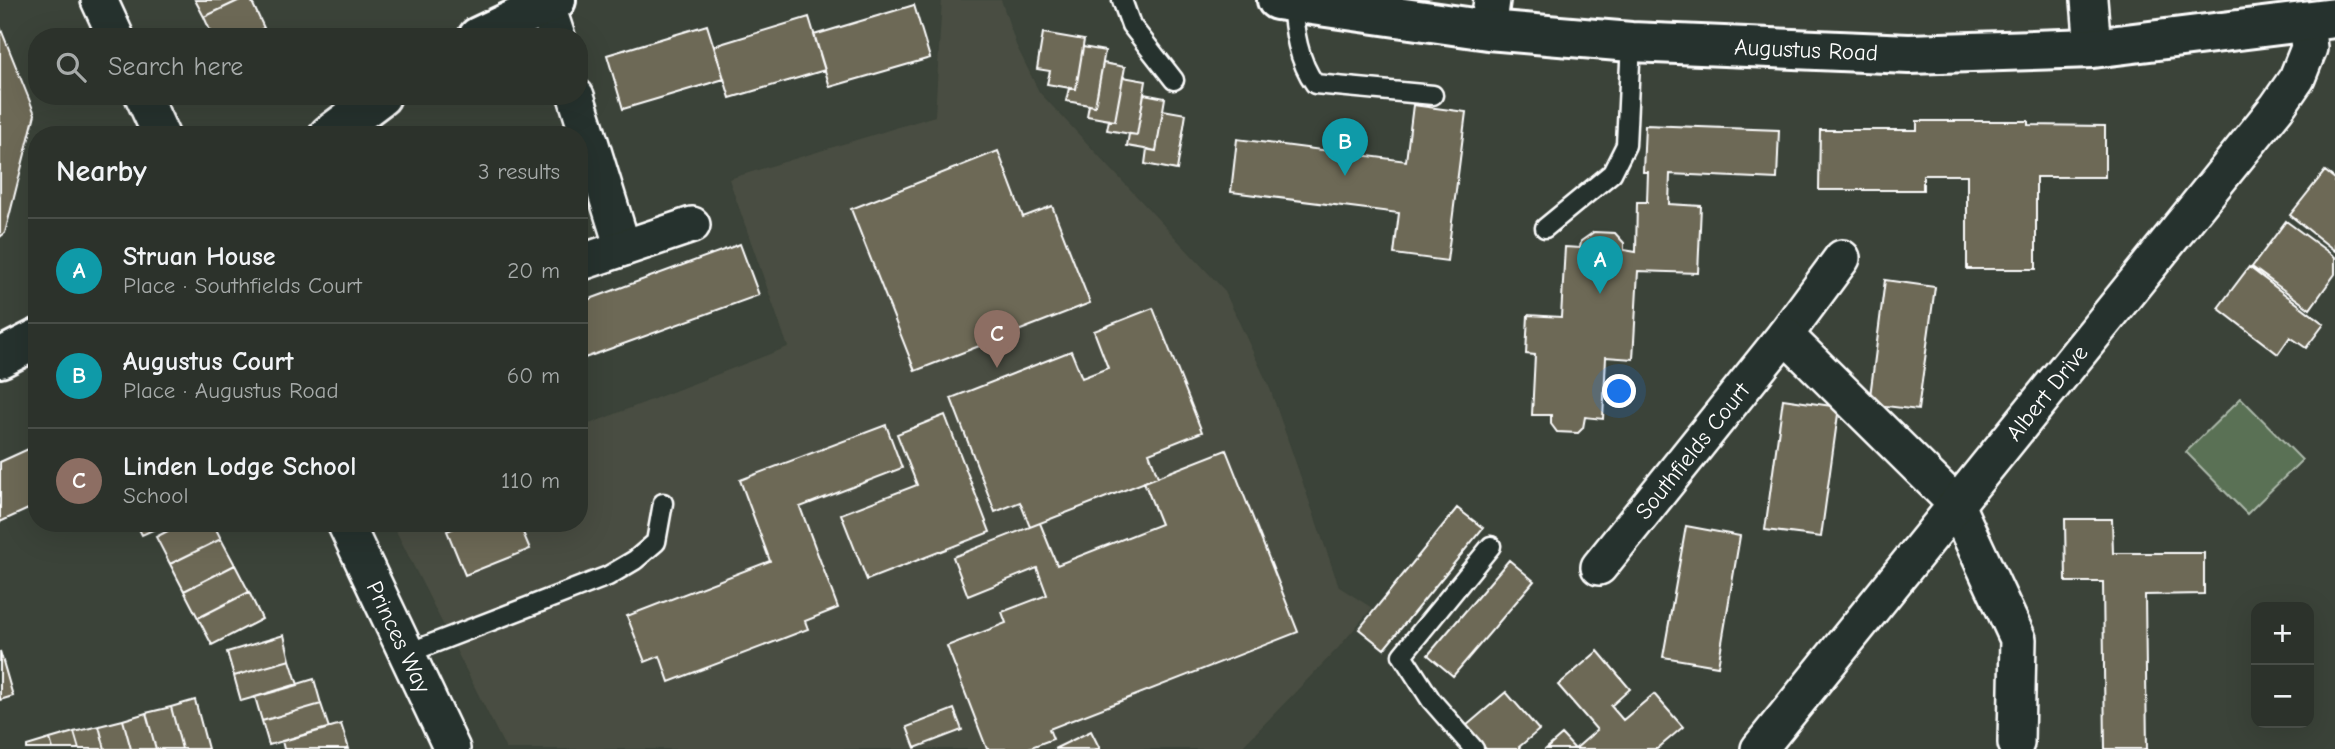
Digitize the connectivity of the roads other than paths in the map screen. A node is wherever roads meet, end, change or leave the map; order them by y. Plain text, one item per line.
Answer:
1 (99, 0) edge
2 (1122, 0) edge
3 (2089, 0) edge
4 (1284, 1) edge
5 (553, 13) edge
6 (1490, 15) edge
7 (2321, 20) edge
8 (112, 28) edge
9 (506, 28) edge
10 (1631, 42) junction
11 (2093, 48) junction
12 (1174, 80) dead end
13 (1433, 95) dead end
14 (147, 105) edge
15 (369, 105) edge
16 (579, 105) edge
17 (157, 126) edge
18 (341, 126) edge
19 (585, 126) edge
20 (588, 135) edge
21 (692, 225) dead end
22 (1545, 228) dead end
23 (623, 248) junction
24 (1842, 258) dead end
25 (588, 260) edge
26 (1785, 335) junction
27 (28, 344) edge
28 (0, 358) edge
29 (663, 503) dead end
30 (1955, 503) junction
31 (349, 532) edge
32 (1491, 546) dead end
33 (1599, 567) dead end
34 (408, 653) junction
35 (2016, 743) dead end
36 (452, 749) edge
37 (1474, 749) edge
38 (1759, 749) edge

1 - 8 street
2 - 12 lane
3 - 11 street
4 - 6 street, Augustus Road
4 - 13 lane
5 - 9 street
6 - 10 street, Augustus Road
7 - 11 street, Augustus Road
7 - 30 street, Albert Drive
10 - 11 street, Augustus Road
10 - 22 lane
14 - 17 street
15 - 18 street
16 - 19 street
20 - 23 street
21 - 23 street
23 - 25 street
24 - 26 street, Southfields Court
26 - 30 street
26 - 33 street, Southfields Court
27 - 28 street
29 - 34 lane
30 - 35 street
30 - 38 street, Albert Drive
31 - 34 street, Princes Way
32 - 37 lane
34 - 36 street, Princes Way

